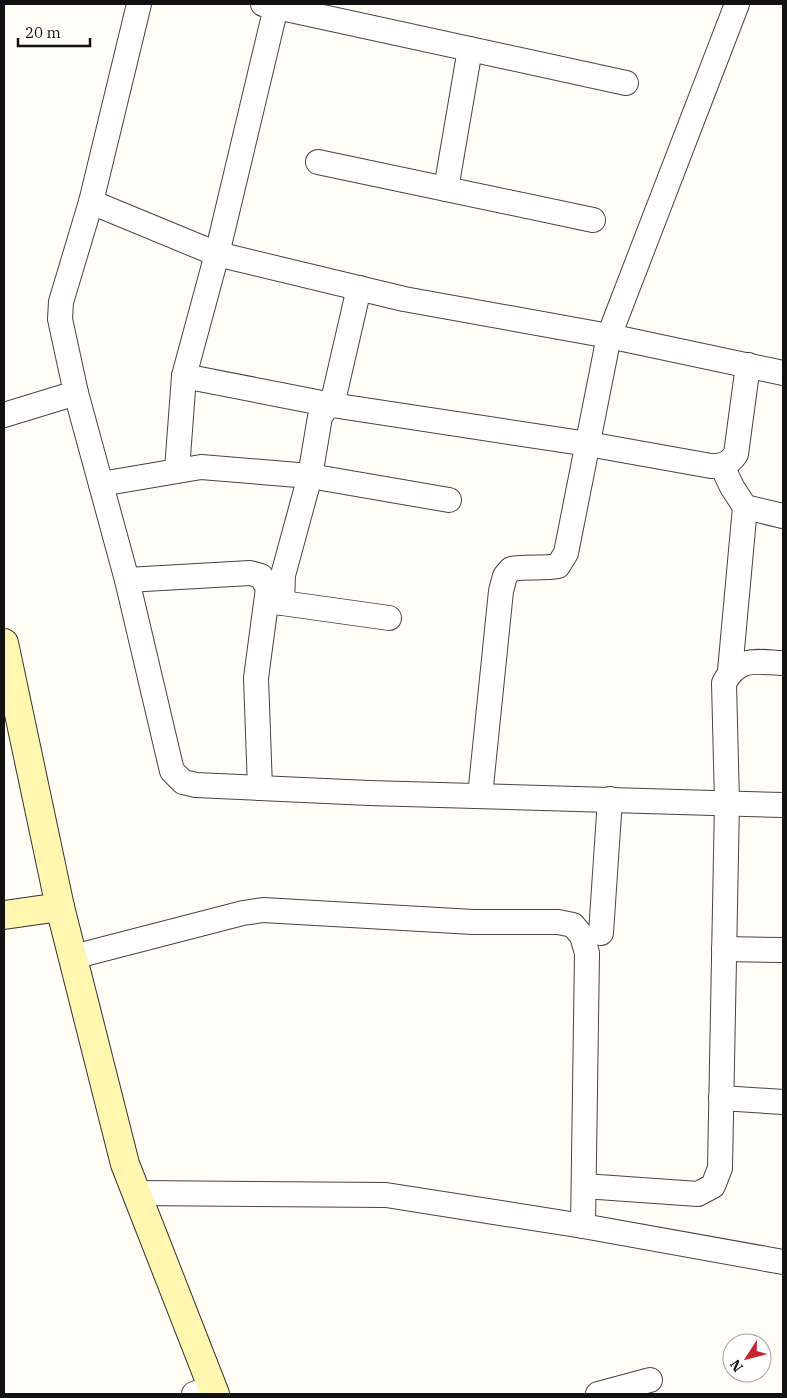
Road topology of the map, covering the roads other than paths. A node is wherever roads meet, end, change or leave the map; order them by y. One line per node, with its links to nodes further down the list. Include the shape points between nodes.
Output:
1 (139, 4): 8 (street)
2 (737, 4): 12 (street)
3 (270, 5): 4 (street); 10 (street)
4 (470, 49): 5 (street); 7 (street)
5 (626, 83)
6 (318, 162): 7 (street)
7 (446, 189): 9 (street)
8 (92, 202): 10 (street); 16 (street, via 61,302 60,319)
9 (593, 220)
10 (217, 254): 11 (street); 15 (street)
11 (359, 288): 12 (street); 17 (street)
12 (609, 336): 13 (street); 19 (street)
13 (748, 365): 14 (street); 20 (street, via 736,454)
14 (783, 373)
15 (184, 376): 17 (street); 21 (street)
16 (76, 393): 18 (street); 23 (street)
17 (332, 405): 19 (street); 22 (street, via 320,417)
18 (4, 415)
19 (588, 444): 20 (street); 34 (street, via 566,553 558,566 523,566 511,569 505,576)
20 (722, 466): 25 (street)
21 (177, 470): 22 (street, via 201,467); 23 (street)
22 (310, 476): 24 (street); 28 (street)
23 (101, 484): 27 (street)
24 (449, 500)
25 (745, 507): 26 (street); 32 (street)
26 (783, 516)
27 (127, 580): 28 (street, via 250,573 261,576); 33 (street, via 172,771 183,782 196,785)
28 (275, 602): 29 (street); 33 (street, via 256,678)
29 (389, 618)
30 (4, 643): 38 (street)
31 (783, 663): 32 (street, via 750,662 738,664)
32 (730, 671): 36 (street, via 724,683)
33 (260, 788): 34 (street)
34 (480, 796): 35 (street)
35 (610, 799): 36 (street); 40 (street)
36 (727, 802): 37 (street); 41 (street)
37 (783, 805)
38 (60, 907): 39 (street); 43 (street)
39 (4, 915)
40 (601, 933)
41 (724, 949): 42 (street); 44 (street)
42 (783, 950)
43 (73, 957): 46 (street, via 263,910 573,925 582,936 587,953); 47 (street, via 125,1164)
44 (721, 1098): 45 (street); 46 (street, via 720,1168 713,1186 698,1194)
45 (783, 1102)
46 (584, 1186): 48 (street)
47 (136, 1193): 48 (street, via 386,1195); 51 (street)
48 (582, 1226): 49 (street)
49 (783, 1262)
50 (650, 1380): 52 (street)
51 (207, 1392)
52 (598, 1394)

